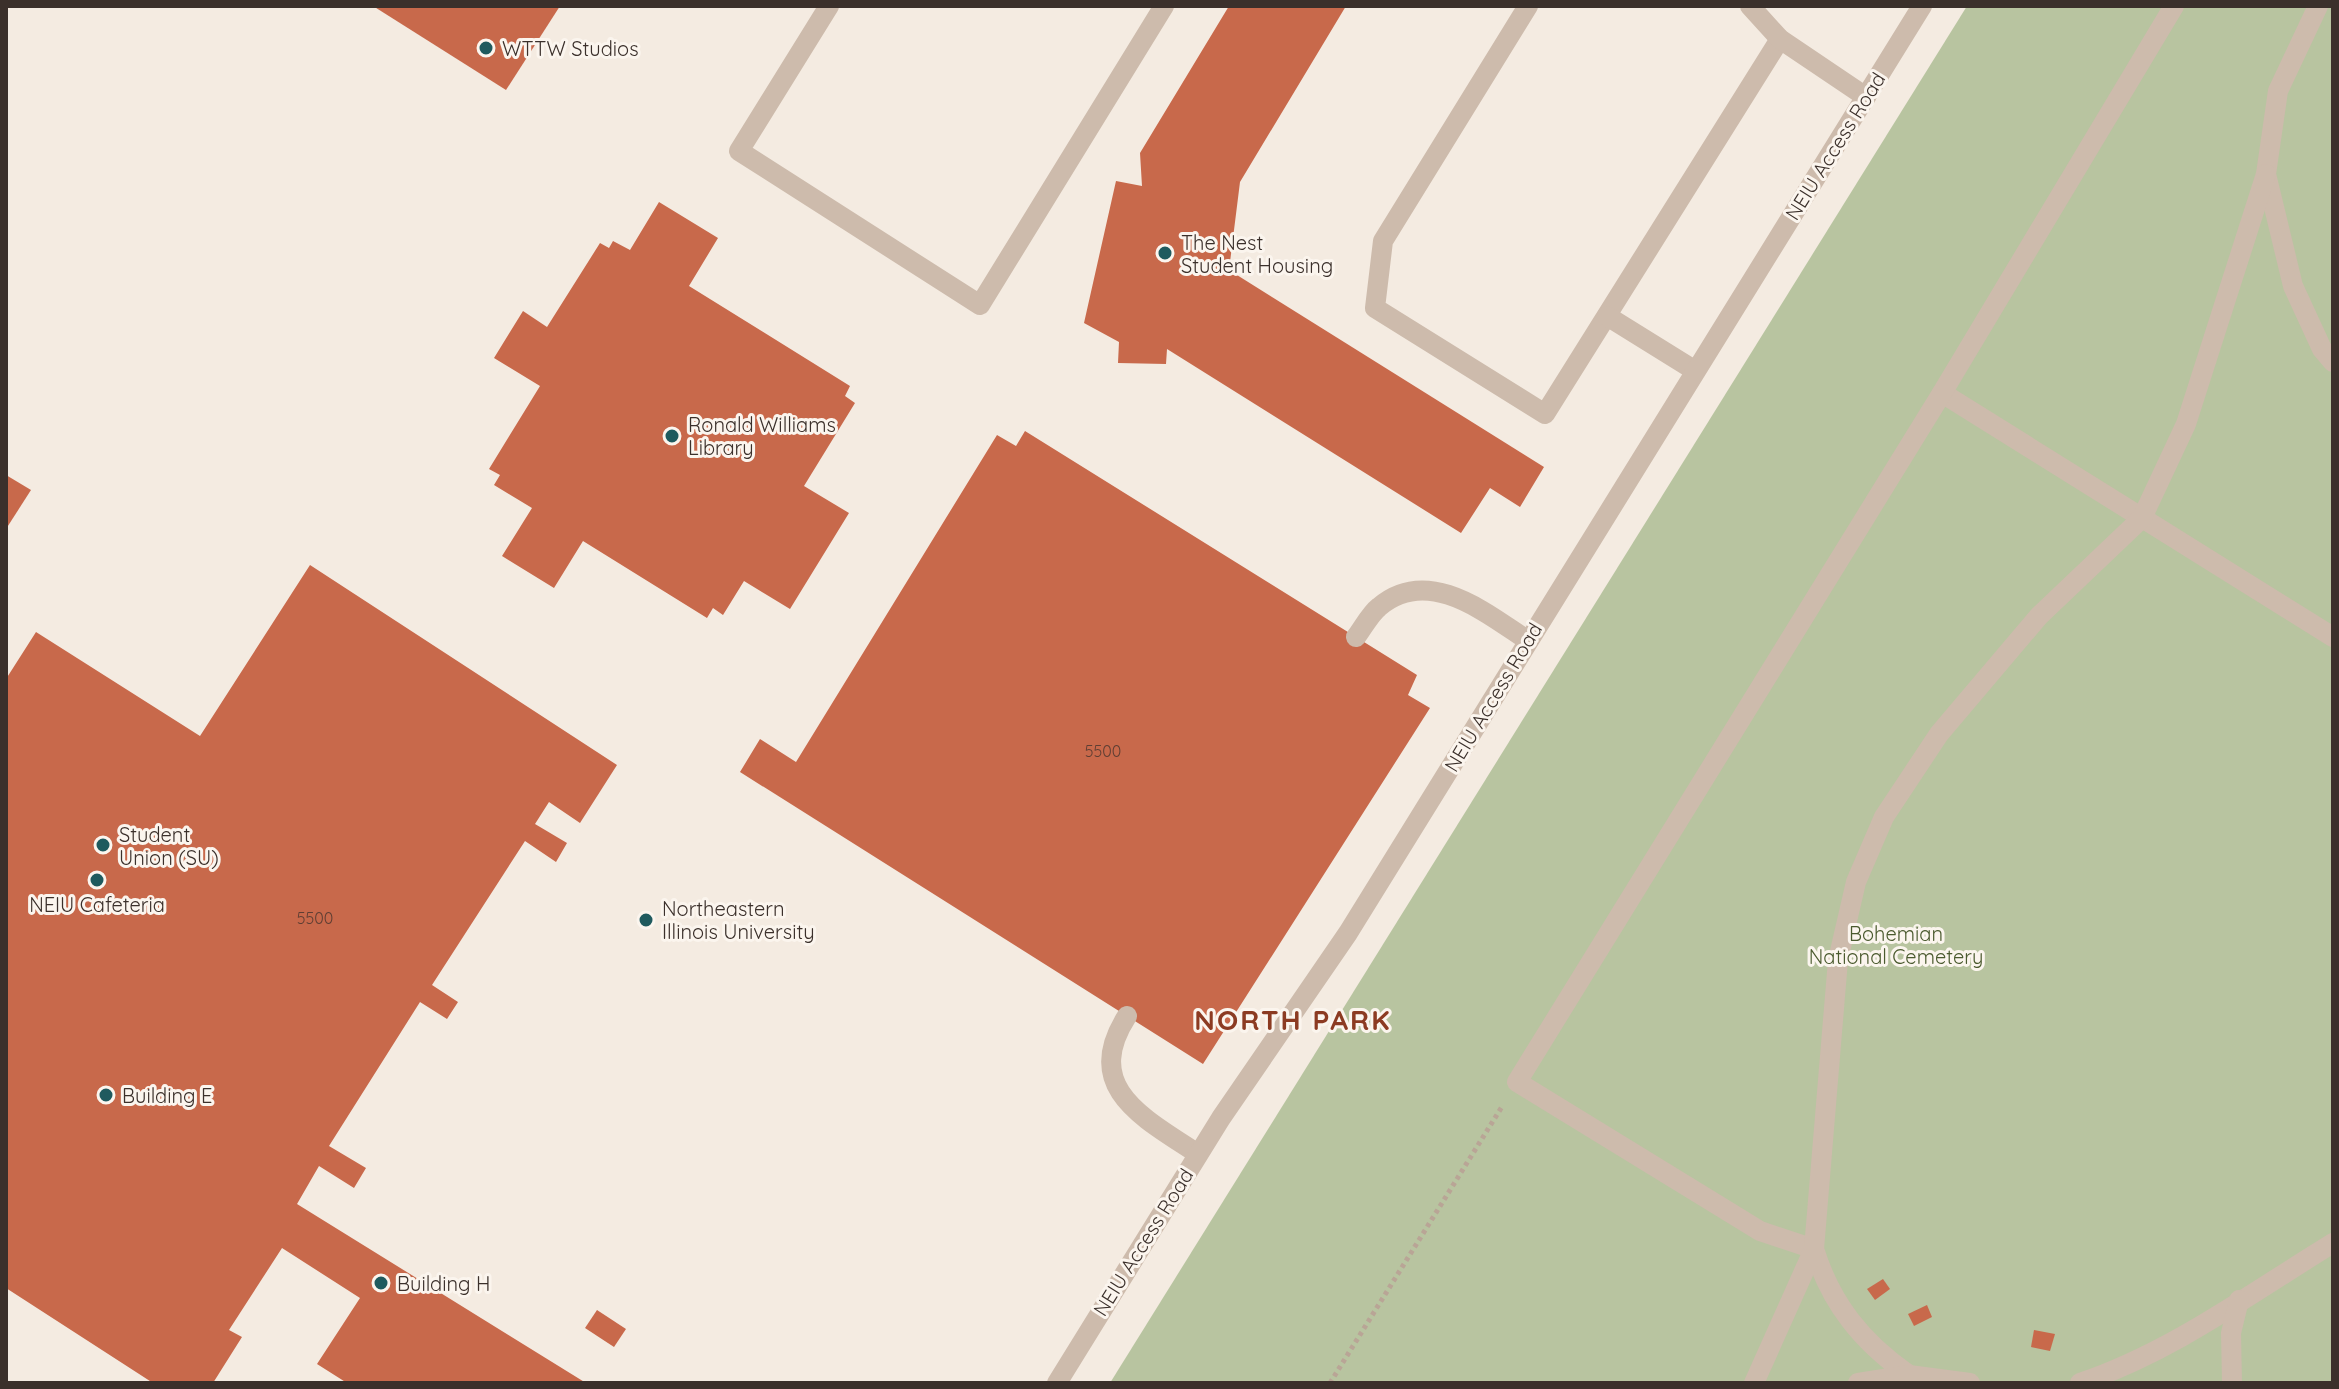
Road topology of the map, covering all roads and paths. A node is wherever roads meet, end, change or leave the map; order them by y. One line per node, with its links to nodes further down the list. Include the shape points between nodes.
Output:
1 (829, 6): 2 (street, via 739,151 980,305)
2 (1164, 6)
3 (1528, 6): 11 (street, via 1383,241 1375,308 1545,414)
4 (1750, 6): 8 (street)
5 (1922, 6): 9 (street, NEIU Access Road)
6 (2174, 6): 14 (street)
7 (2318, 6): 10 (street, via 2278,91)
8 (1780, 39): 9 (street); 11 (street)
9 (1866, 97): 13 (street, NEIU Access Road)
10 (2266, 174): 12 (street, via 2293,286); 15 (street, via 2186,424)
11 (1607, 316): 13 (street)
12 (2333, 362)
13 (1694, 370): 18 (street, NEIU Access Road)
14 (1942, 393): 15 (street); 20 (street)
15 (2142, 518): 17 (street); 23 (street, via 2039,616 1939,734 1884,817 1856,882 1838,960)
16 (1356, 637): 18 (street, via 1379,607 1428,589 1475,606)
17 (2333, 637)
18 (1527, 640): 21 (street, NEIU Access Road, via 1348,933)
19 (1127, 1016): 21 (street, via 1109,1056 1111,1079 1128,1103)
20 (1517, 1082): 23 (street, via 1760,1231); 27 (path)
21 (1198, 1154): 26 (street, NEIU Access Road)
22 (2333, 1243): 24 (street)
23 (1814, 1249): 25 (street, via 1824,1282 1857,1332); 28 (street)
24 (2239, 1300): 31 (street, via 2162,1349); 32 (street, via 2231,1333)
25 (1909, 1375): 29 (street); 30 (street)
26 (1057, 1383)
27 (1330, 1383)
28 (1754, 1383)
29 (1858, 1383)
30 (1970, 1383)
31 (2080, 1383)
32 (2232, 1383)

